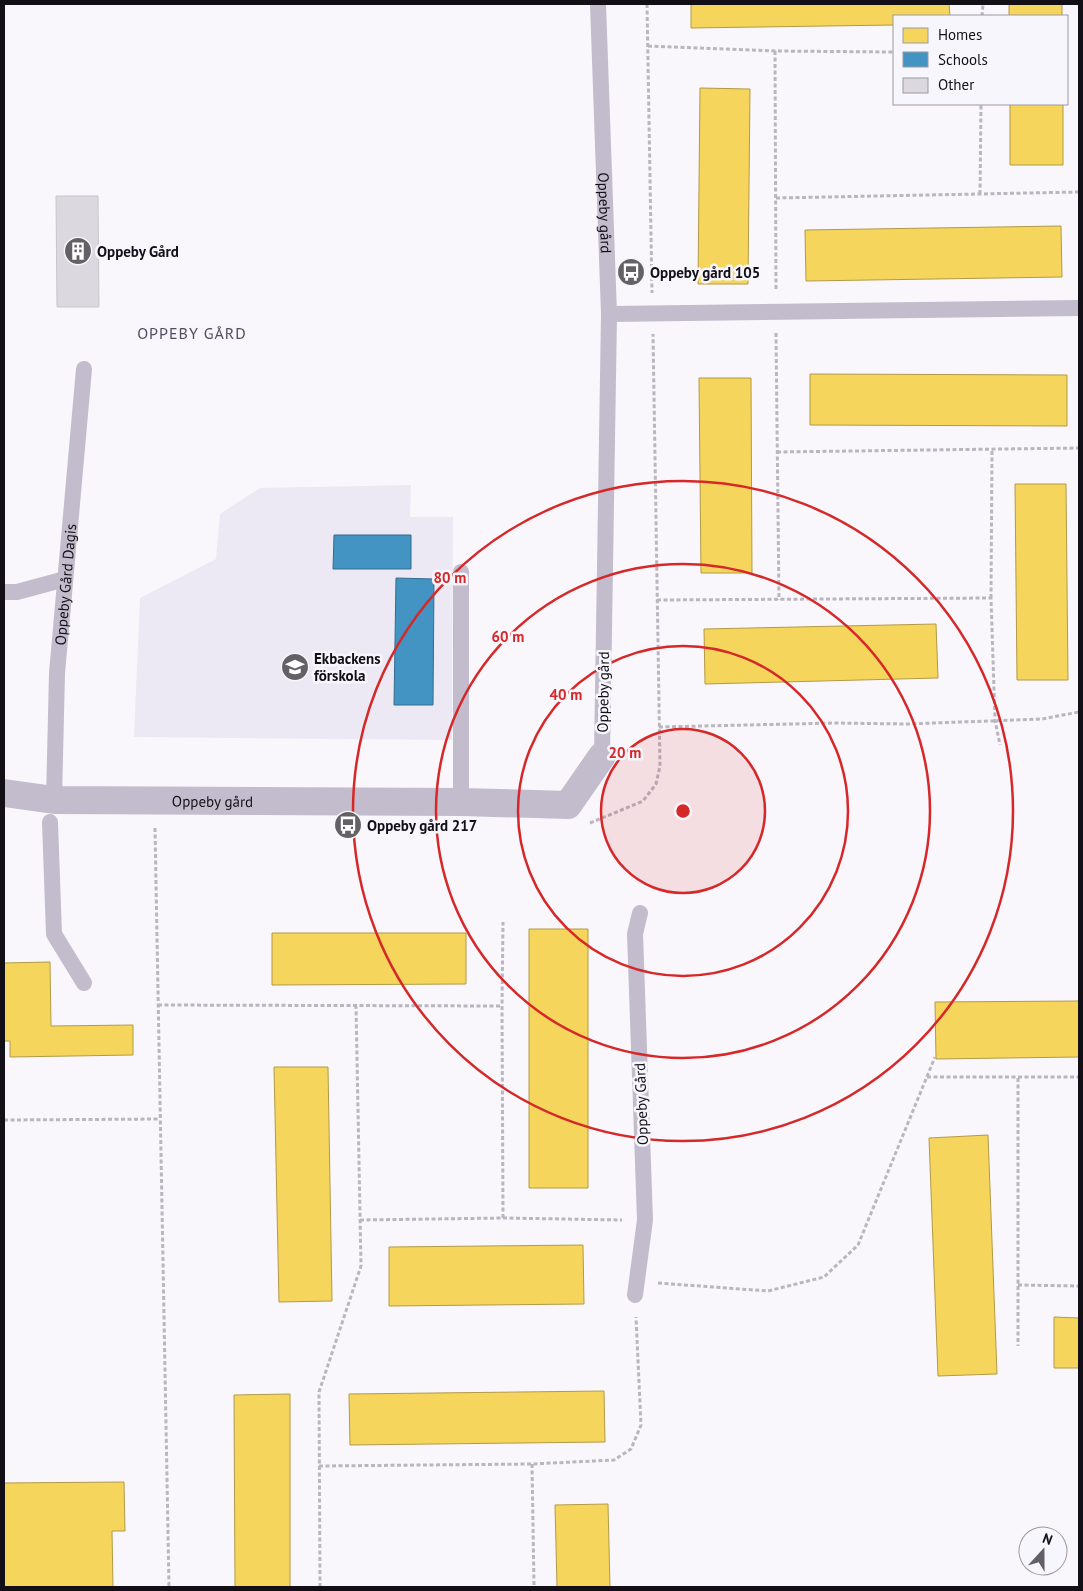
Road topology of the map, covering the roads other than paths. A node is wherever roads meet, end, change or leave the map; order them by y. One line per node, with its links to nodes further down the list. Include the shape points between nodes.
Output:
1 (598, 4): 3 (lane, Oppeby gård)
2 (1079, 308): 3 (lane)
3 (608, 314): 8 (lane, Oppeby gård)
4 (84, 369): 6 (lane, Oppeby Gård Dagis)
5 (461, 572): 10 (lane)
6 (65, 579): 7 (lane, via 17,592); 11 (lane, Oppeby Gård Dagis, via 57,672)
7 (4, 592)
8 (602, 756): 10 (street, Oppeby gård, via 568,805)
9 (4, 793): 11 (street, Oppeby gård)
10 (461, 802): 11 (street, Oppeby gård)
11 (52, 811): 13 (lane, Oppeby Gård Dagis, via 54,934)
12 (640, 913): 14 (lane, Oppeby Gård, via 635,934 645,1220)
13 (84, 983)
14 (636, 1288)

